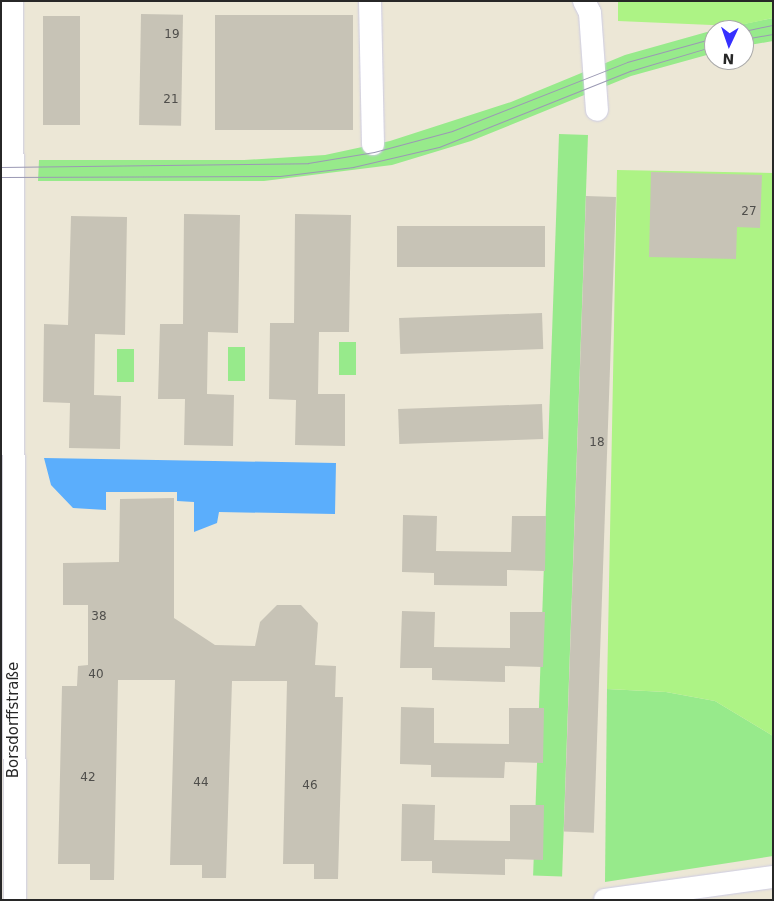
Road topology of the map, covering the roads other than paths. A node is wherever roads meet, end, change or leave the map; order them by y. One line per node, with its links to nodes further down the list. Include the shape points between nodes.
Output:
1 (12, 1): 7 (street, Borsdorffstraße)
2 (370, 1): 5 (street)
3 (584, 1): 4 (street, via 590,13)
4 (597, 110)
5 (373, 144)
6 (773, 877): 8 (street)
7 (15, 900)
8 (605, 900)

